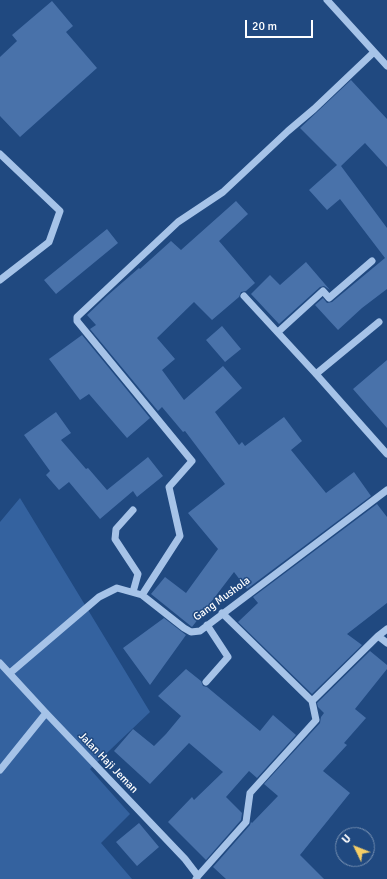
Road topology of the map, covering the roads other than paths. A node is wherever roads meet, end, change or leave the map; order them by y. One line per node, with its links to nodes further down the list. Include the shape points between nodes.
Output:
1 (327, 0): 2 (street)
2 (374, 52): 3 (street); 15 (street, via 223,192 178,222 77,317 77,321 192,461 169,487 180,536)
3 (387, 66)
4 (0, 154): 6 (street, via 60,211 49,242)
5 (372, 261): 9 (street, via 329,298 323,291)
6 (0, 280)
7 (244, 296): 9 (street)
8 (378, 322): 10 (street)
9 (278, 332): 10 (street)
10 (316, 374): 11 (street)
11 (387, 454)
12 (387, 490): 16 (street, Gang Mushola)
13 (133, 510): 14 (street, via 116,529 115,540 138,574)
14 (133, 592): 15 (street, Gang Mushola); 22 (street, Gang Mushola, via 117,588 99,597)
15 (142, 594): 17 (street, Gang Mushola, via 191,632)
16 (222, 613): 17 (street, Gang Mushola); 24 (street)
17 (206, 625): 23 (street, via 228,657)
18 (387, 629): 19 (street)
19 (378, 636): 20 (street); 24 (street)
20 (387, 643)
21 (0, 663): 22 (street, Jalan Haji Jeman)
22 (10, 673): 25 (street, Jalan Haji Jeman)
23 (206, 682)
24 (312, 701): 27 (street, via 316,720 250,793 246,822)
25 (46, 713): 26 (street); 27 (street, Jalan Haji Jeman, via 185,859)
26 (0, 770)
27 (197, 878)

